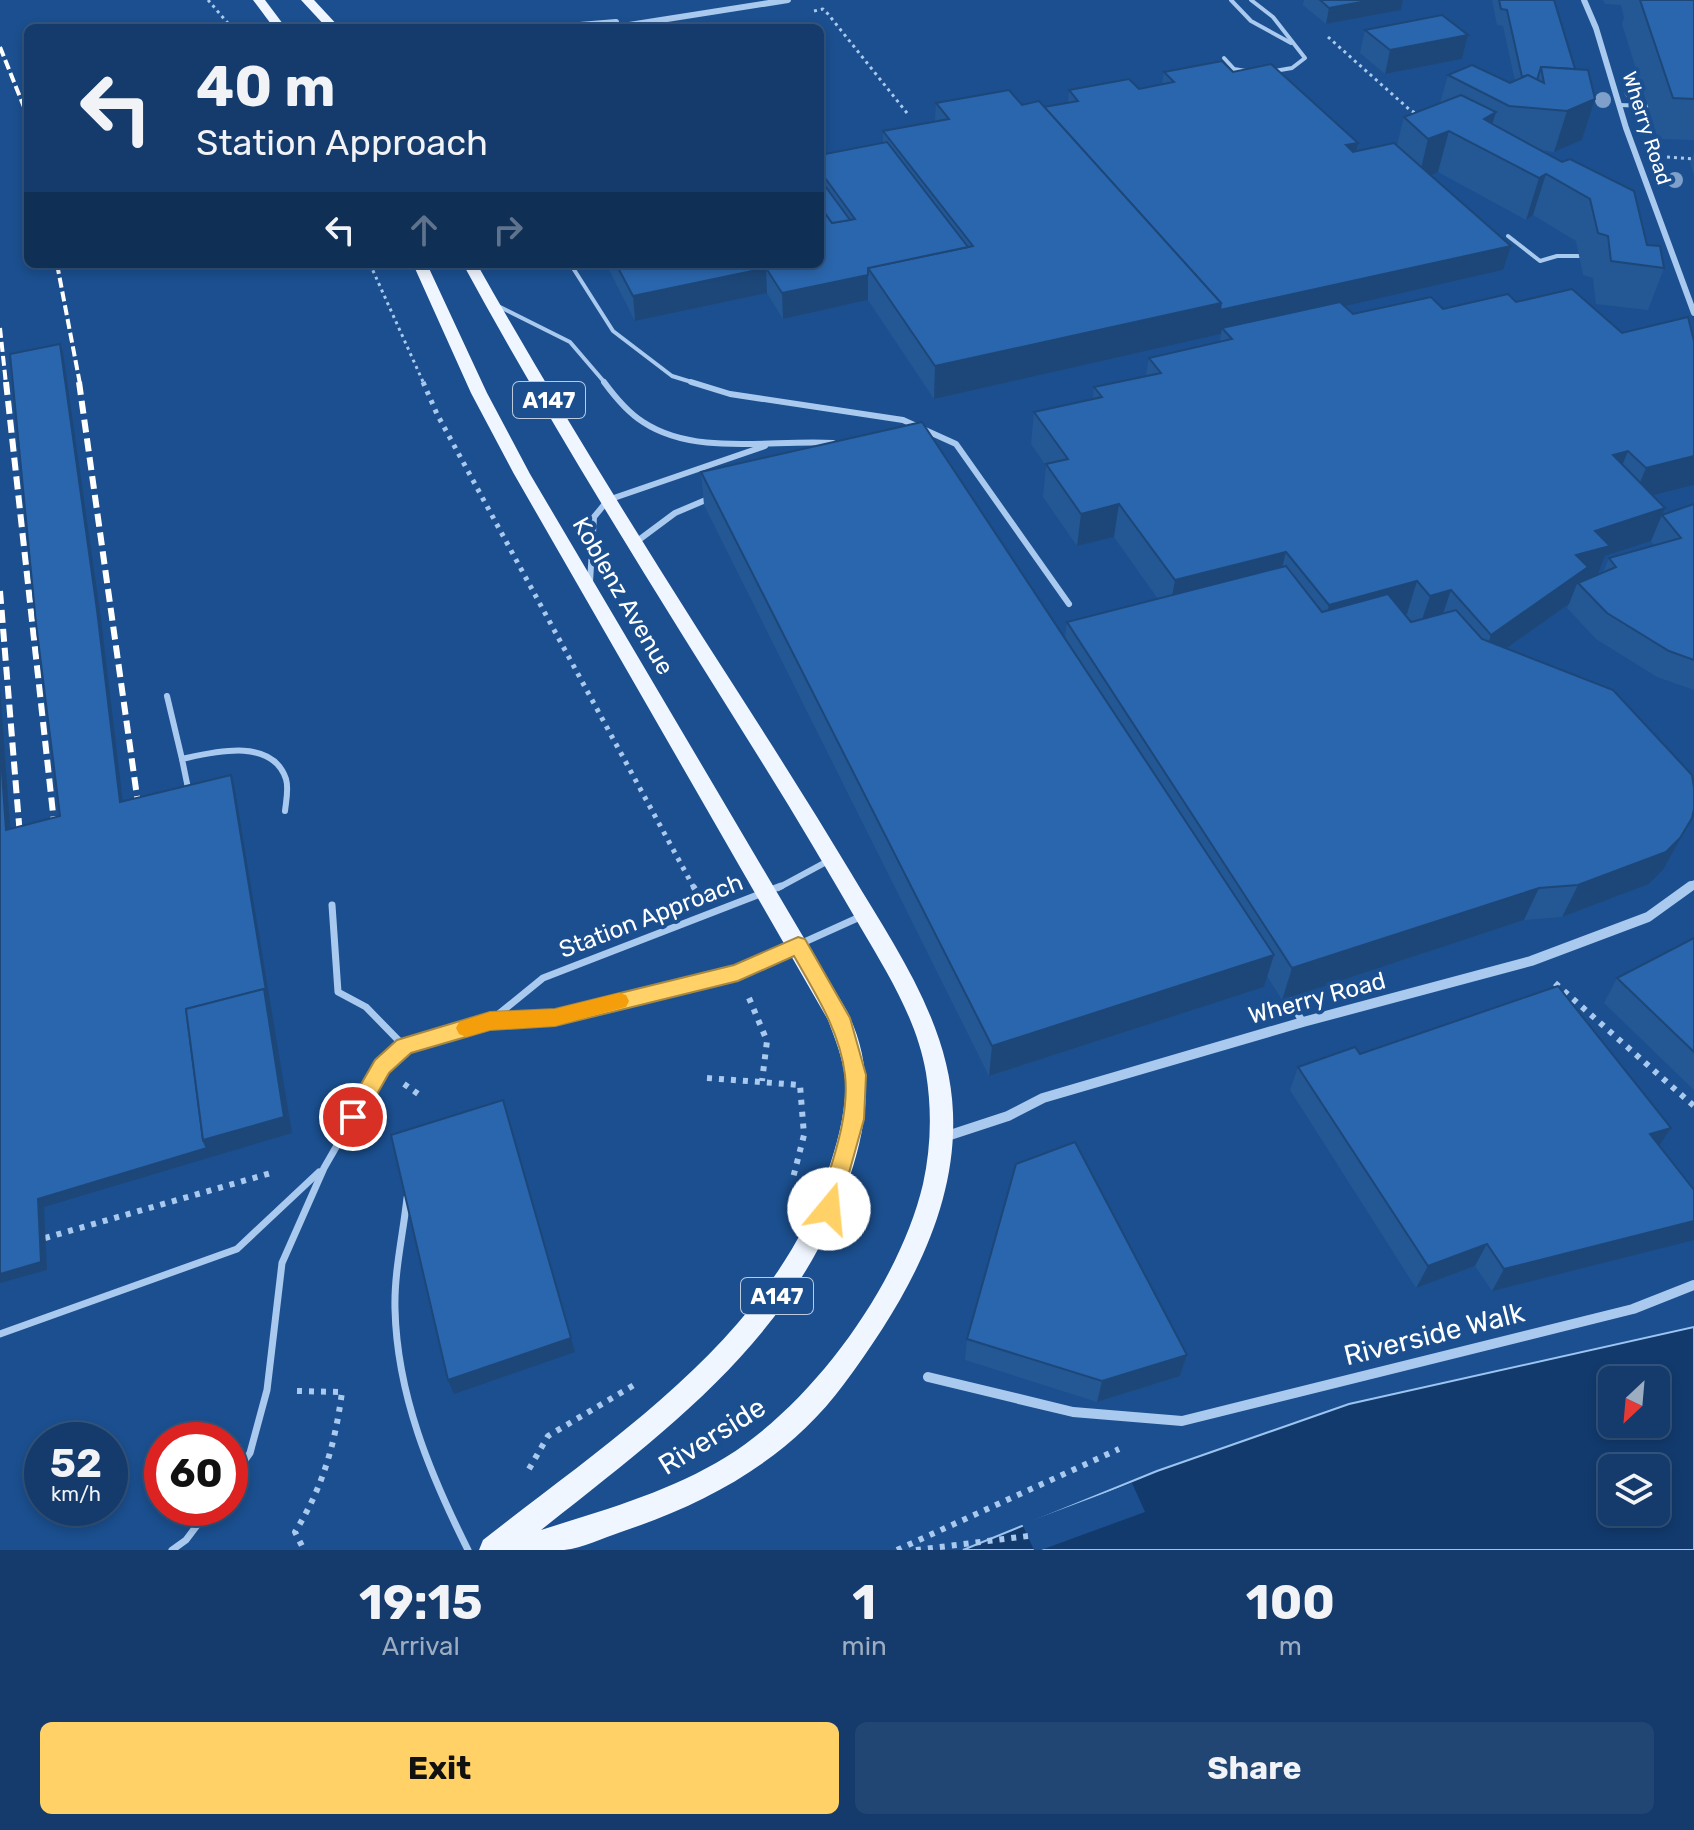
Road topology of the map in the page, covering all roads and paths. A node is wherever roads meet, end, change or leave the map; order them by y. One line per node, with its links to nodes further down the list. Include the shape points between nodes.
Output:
1 (208, 0): 10 (path)
2 (259, 0): 11 (main road)
3 (307, 0): 12 (main road)
4 (788, 0): 9 (street)
5 (1231, 0): 17 (lane, via 1251,21)
6 (1251, 0): 17 (lane, via 1273,17)
7 (1584, 0): 19 (street, Wherry Road)
8 (823, 9): 21 (path)
9 (704, 15): 13 (street); 14 (street); 15 (street)
10 (229, 24)
11 (277, 24)
12 (330, 24)
13 (593, 24)
14 (639, 24)
15 (667, 24)
16 (1319, 30): 22 (path)
17 (1294, 45): 18 (lane, via 1305,58 1292,68 1257,74 1234,69)
18 (1224, 58)
19 (1619, 105): 20 (lane); 26 (street, Wherry Road)
20 (1648, 106)
21 (907, 113)
22 (1422, 116)
23 (1508, 236): 24 (lane, via 1540,261)
24 (1579, 256)
25 (1663, 262): 26 (lane)
26 (1675, 263): 32 (street, Wherry Road)
27 (372, 268): 49 (path, via 437,414)
28 (422, 268): 38 (main road, Koblenz Avenue / A147, via 479,393)
29 (475, 268): 31 (main road, Koblenz Avenue / A147)
30 (573, 268): 39 (lane, via 613,331 672,376 730,394 903,420 956,444)
31 (490, 301): 34 (lane, via 574,346 627,408 651,427 694,439); 36 (main road, Koblenz Avenue / A147)
32 (1694, 313)
33 (836, 444): 34 (lane)
34 (768, 445): 36 (lane)
35 (718, 495): 37 (lane, via 675,513)
36 (608, 500): 37 (main road, Koblenz Avenue / A147); 38 (lane, via 594,517)
37 (635, 543): 44 (main road, Koblenz Avenue / A147)
38 (590, 591): 46 (main road, Koblenz Avenue / A147)
39 (1069, 604)
40 (167, 696): 41 (lane)
41 (182, 759): 42 (lane); 43 (lane, via 250,749 273,761 287,779)
42 (190, 795)
43 (285, 811)
44 (832, 859): 46 (lane, Station Approach); 48 (main road, Riverside / A147)
45 (1694, 884): 51 (street, Wherry Road, via 1648,917)
46 (768, 893): 49 (lane, Station Approach); 50 (main road, Koblenz Avenue / A147)
47 (332, 905): 56 (lane, via 338,992 366,1007)
48 (865, 914): 50 (lane, Station Approach); 60 (main road, Riverside / A147, via 930,1039)
49 (709, 915): 54 (lane, Station Approach, via 543,978)
50 (798, 945): 52 (lane, Station Approach); 80 (main road, Riverside / A147, via 839,1018 856,1075 853,1119 829,1209 793,1273 747,1336 682,1397)
51 (1531, 961): 55 (street, Wherry Road); 59 (path)
52 (738, 972): 54 (lane, Station Approach, via 555,1018); 58 (path, via 767,1041)
53 (1277, 983): 55 (lane)
54 (490, 1021): 56 (lane, Station Approach)
55 (1303, 1022): 60 (street, Wherry Road, via 1043,1098)
56 (404, 1046): 61 (lane, via 382,1067)
57 (707, 1078): 58 (path)
58 (762, 1081): 63 (path, via 800,1085 804,1135)
59 (1694, 1106)
60 (943, 1138): 81 (main road, Riverside / A147, via 937,1181 895,1289 836,1375 783,1433 658,1507)
61 (324, 1168): 67 (lane, via 237,1249); 70 (lane, via 282,1263)
62 (284, 1170): 65 (path)
63 (786, 1196)
64 (407, 1198): 79 (lane, via 395,1309 404,1394 419,1447)
65 (45, 1238)
66 (1694, 1285): 71 (street, Riverside Walk, via 1633,1309)
67 (0, 1334)
68 (928, 1377): 71 (street, Riverside Walk, via 1073,1412)
69 (638, 1382): 73 (path, via 548,1436)
70 (267, 1390): 72 (lane); 78 (path, via 342,1392 334,1455 320,1493 295,1532)
71 (1182, 1421): 76 (path)
72 (248, 1456)
73 (526, 1474)
74 (196, 1526): 77 (lane)
75 (1028, 1536): 82 (path)
76 (901, 1548)
77 (172, 1550)
78 (304, 1550)
79 (468, 1550)
80 (493, 1550)
81 (520, 1550)
82 (916, 1550)

